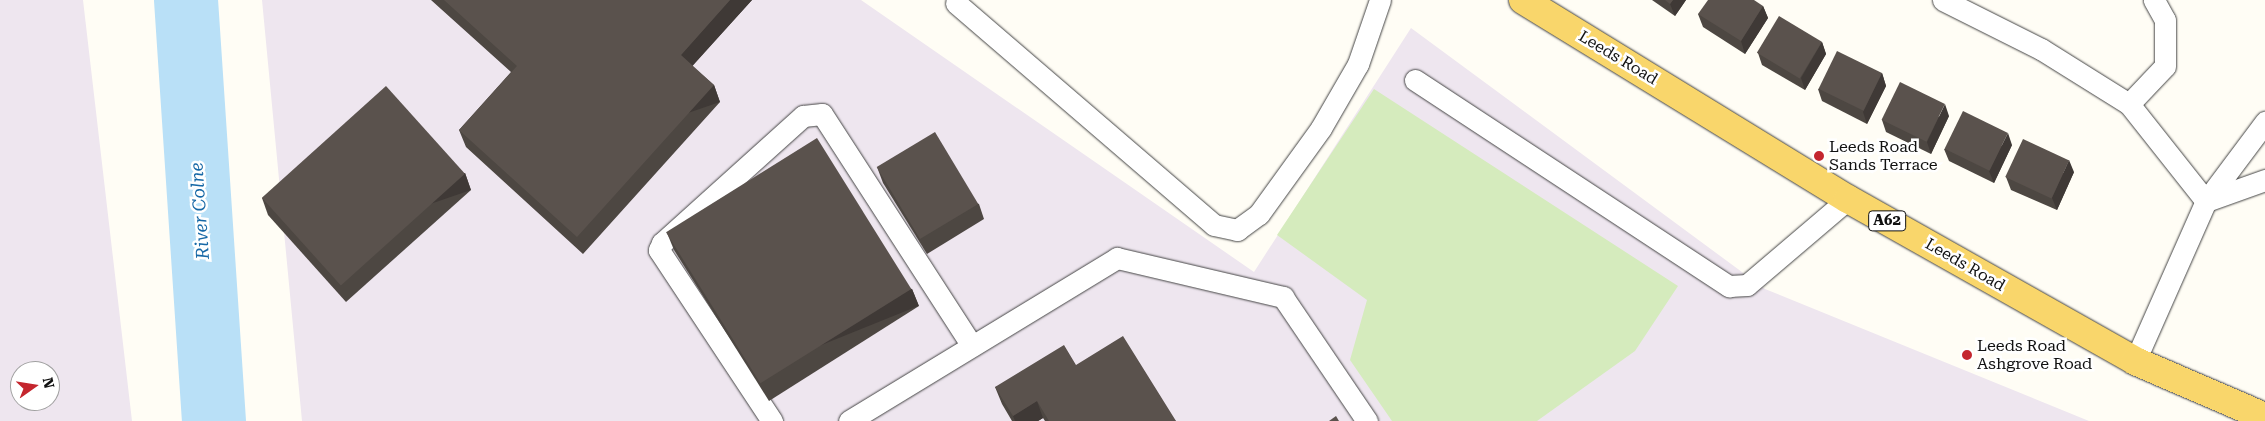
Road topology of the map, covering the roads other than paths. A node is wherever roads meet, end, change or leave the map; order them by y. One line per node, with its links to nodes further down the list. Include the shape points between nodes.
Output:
1 (1380, 0): 5 (lane, via 1358,64 1321,128 1259,214 1237,230 1214,225)
2 (1522, 0): 10 (main road, Leeds Road / A62)
3 (1943, 0): 7 (lane, via 2041,49)
4 (2154, 0): 7 (lane, via 2165,20 2165,66)
5 (956, 3)
6 (1415, 80): 10 (lane, via 1729,286 1747,285)
7 (2129, 104): 11 (lane)
8 (2265, 122): 11 (lane)
9 (2265, 180): 11 (lane)
10 (1848, 199): 13 (main road, Leeds Road / A62)
11 (2206, 201): 13 (lane)
12 (972, 346): 15 (lane, via 822,114 803,116 662,243 659,250); 16 (lane); 17 (lane, via 1116,258 1283,298)
13 (2135, 361): 14 (main road, Leeds Road / A62)
14 (2265, 417)
15 (772, 421)
16 (849, 421)
17 (1366, 421)

